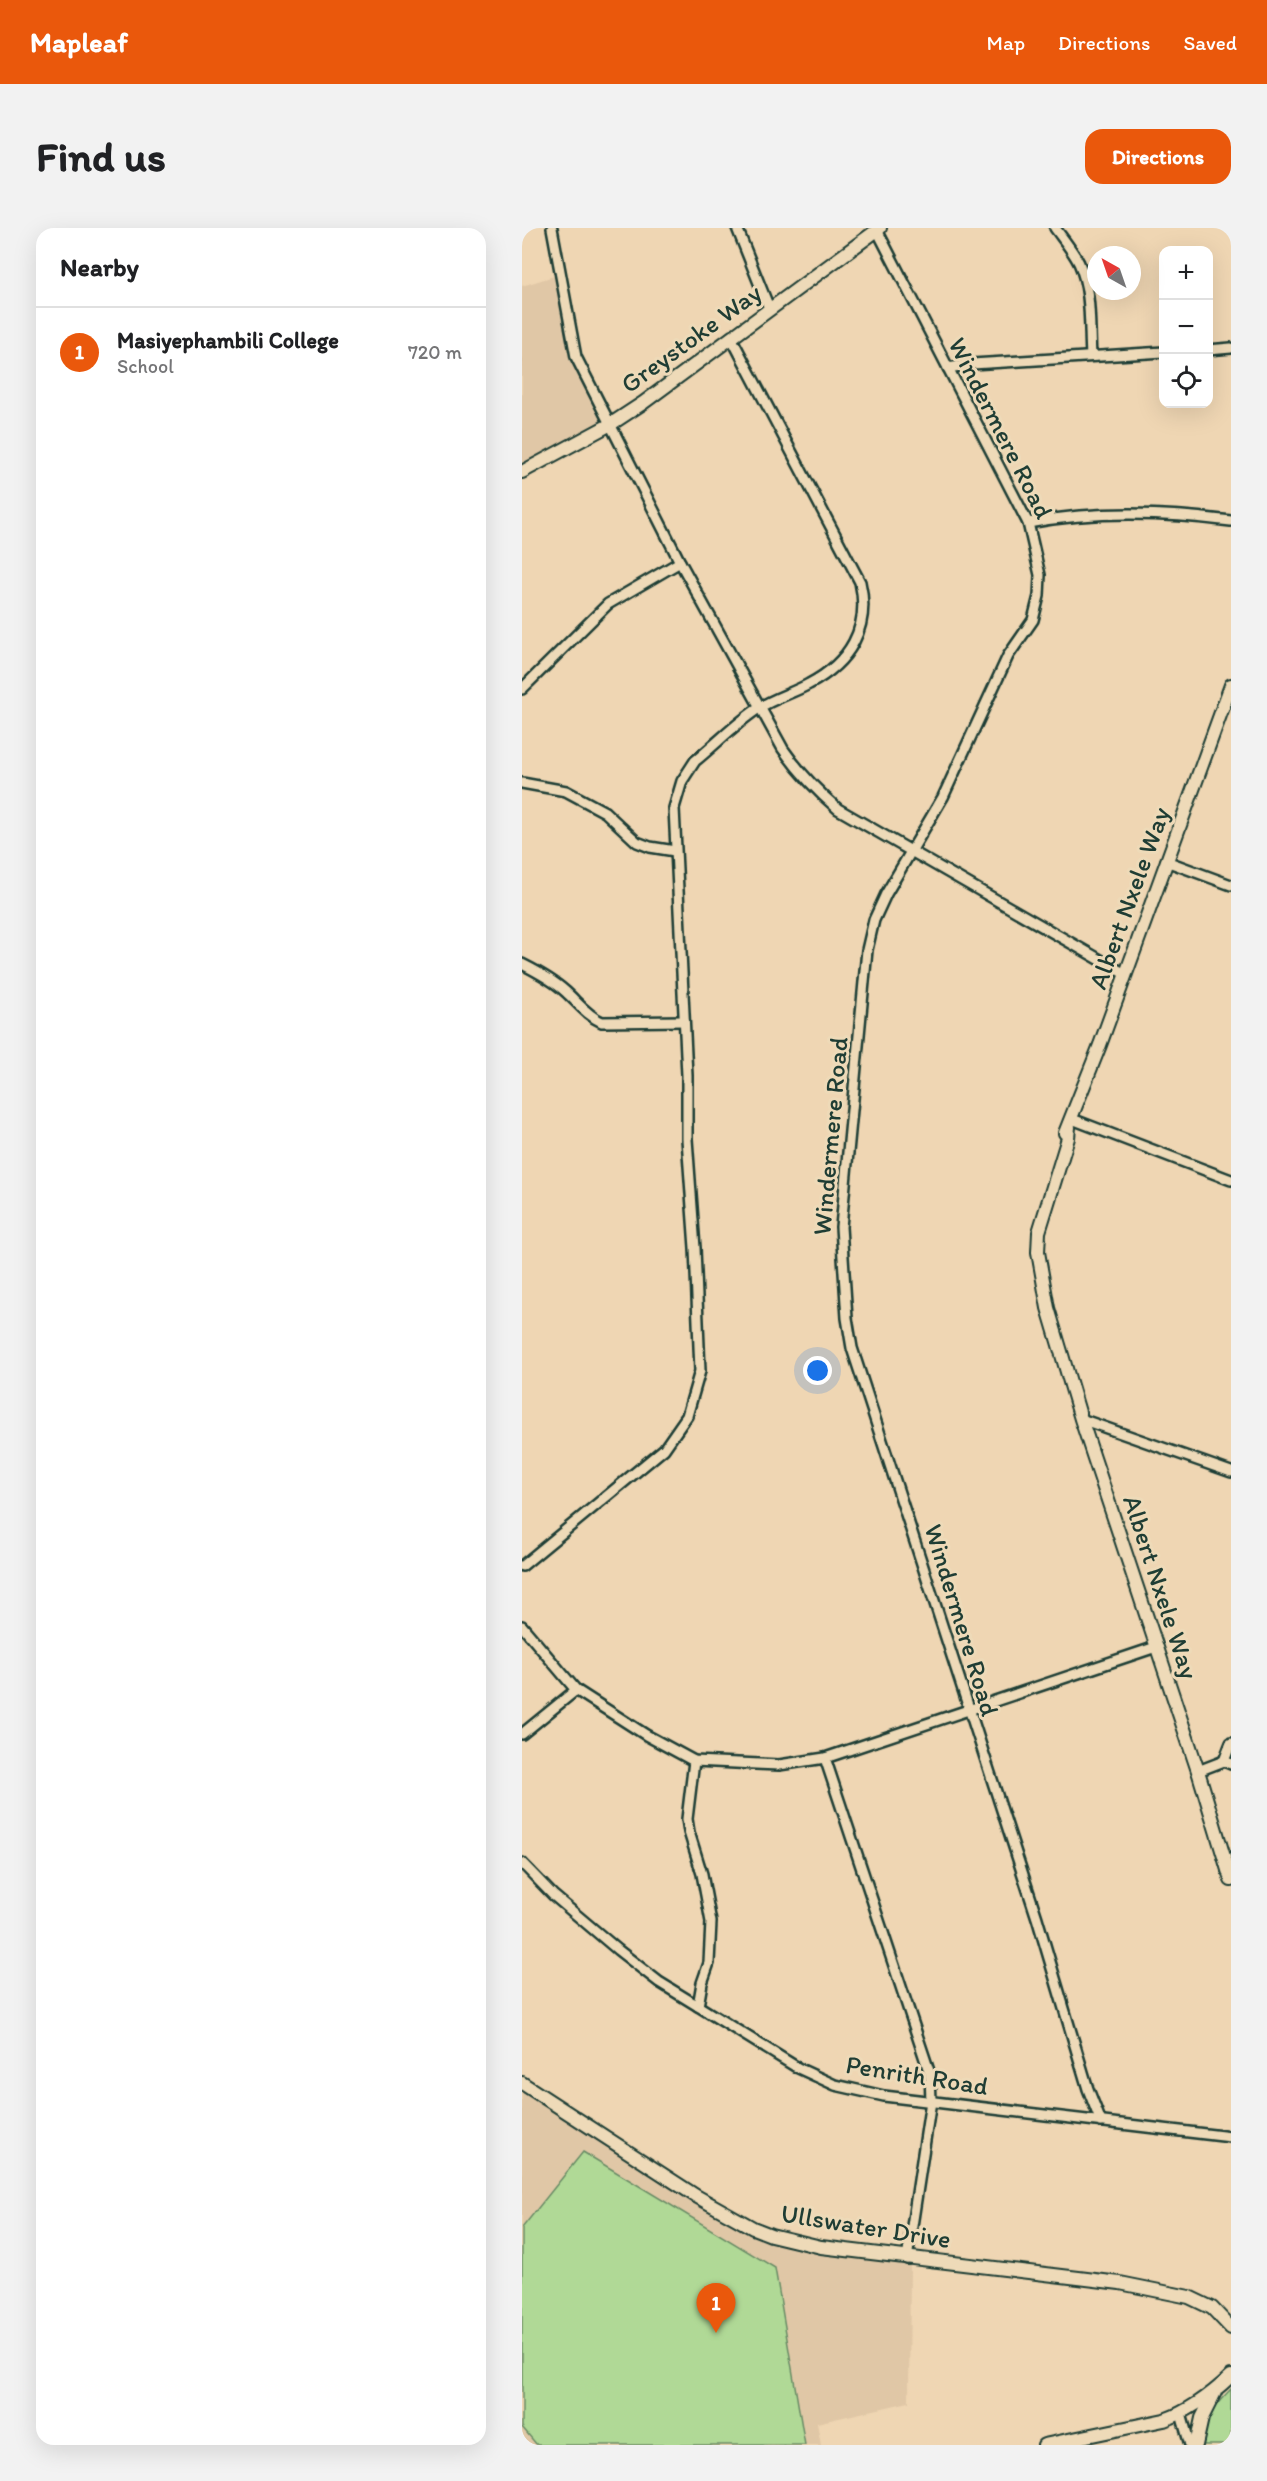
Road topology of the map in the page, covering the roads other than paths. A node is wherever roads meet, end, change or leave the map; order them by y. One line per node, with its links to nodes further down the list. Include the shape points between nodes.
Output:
1 (552, 228): 12 (street, via 576,357)
2 (737, 228): 5 (street)
3 (1055, 228): 10 (street, via 1085,278)
4 (879, 229): 5 (main road, Greystoke Way); 11 (street, Windermere Road)
5 (770, 308): 6 (main road, Greystoke Way)
6 (731, 337): 12 (main road, Greystoke Way); 19 (street, via 854,567 863,595 860,625 849,652 810,684)
7 (1231, 348): 8 (street)
8 (1213, 350)
9 (1159, 352): 10 (street)
10 (1091, 356): 11 (street)
11 (948, 368): 15 (street, Windermere Road)
12 (611, 424): 13 (main road, Greystoke Way); 16 (street)
13 (522, 472)
14 (1231, 521): 15 (street, via 1125,513)
15 (1028, 523): 22 (street, Windermere Road, via 1040,575 1033,620 1008,656 943,797)
16 (680, 562): 18 (street, via 608,604); 19 (street)
17 (1231, 685): 23 (main road, Albert Nxele Way)
18 (522, 689)
19 (760, 708): 21 (street, via 687,771 674,808); 22 (street, via 783,750 813,788 838,809)
20 (522, 783): 21 (street, via 566,791 605,812 637,842)
21 (675, 850): 27 (street)
22 (912, 852): 26 (street); 36 (street, Windermere Road, via 886,894 867,950 841,1209 842,1255 852,1348)
23 (1166, 861): 24 (street); 26 (main road, Albert Nxele Way)
24 (1231, 885)
25 (522, 964): 27 (street, via 541,973 602,1023)
26 (1125, 974): 28 (main road, Albert Nxele Way)
27 (684, 1021): 32 (street, via 700,1348 694,1398 678,1433 664,1449)
28 (1070, 1123): 29 (street); 30 (main road, Albert Nxele Way, via 1031,1252 1040,1296 1048,1308)
29 (1231, 1180)
30 (1081, 1419): 31 (street); 34 (main road, Albert Nxele Way)
31 (1231, 1472)
32 (522, 1566)
33 (522, 1626): 35 (street)
34 (1156, 1647): 36 (street); 42 (main road, Albert Nxele Way)
35 (576, 1690): 37 (street); 40 (street)
36 (968, 1709): 39 (street); 48 (street, Windermere Road)
37 (522, 1734)
38 (1231, 1743): 41 (street)
39 (825, 1758): 40 (street, via 779,1765); 47 (street, via 930,2074)
40 (694, 1761): 45 (street, via 687,1819 711,1922 709,1963)
41 (1228, 1762): 42 (street)
42 (1198, 1771): 44 (main road, Albert Nxele Way)
43 (522, 1863): 45 (street, Penrith Road, via 618,1950)
44 (1231, 1880)
45 (698, 2006): 47 (street, Penrith Road, via 798,2068 836,2085)
46 (522, 2083): 50 (main road, Ullswater Drive, via 696,2196 753,2228 795,2242)
47 (931, 2102): 48 (street, Penrith Road); 50 (street)
48 (1101, 2122): 49 (street, Penrith Road)
49 (1231, 2137)
50 (907, 2259): 51 (main road, Ullswater Drive, via 1120,2283 1189,2297 1212,2308)
51 (1231, 2328)
52 (1231, 2376): 53 (main road)
53 (1215, 2391): 54 (main road); 57 (main road, via 1202,2418)
54 (1181, 2414): 55 (main road); 56 (street)
55 (1044, 2445)
56 (1190, 2445)
57 (1196, 2445)

